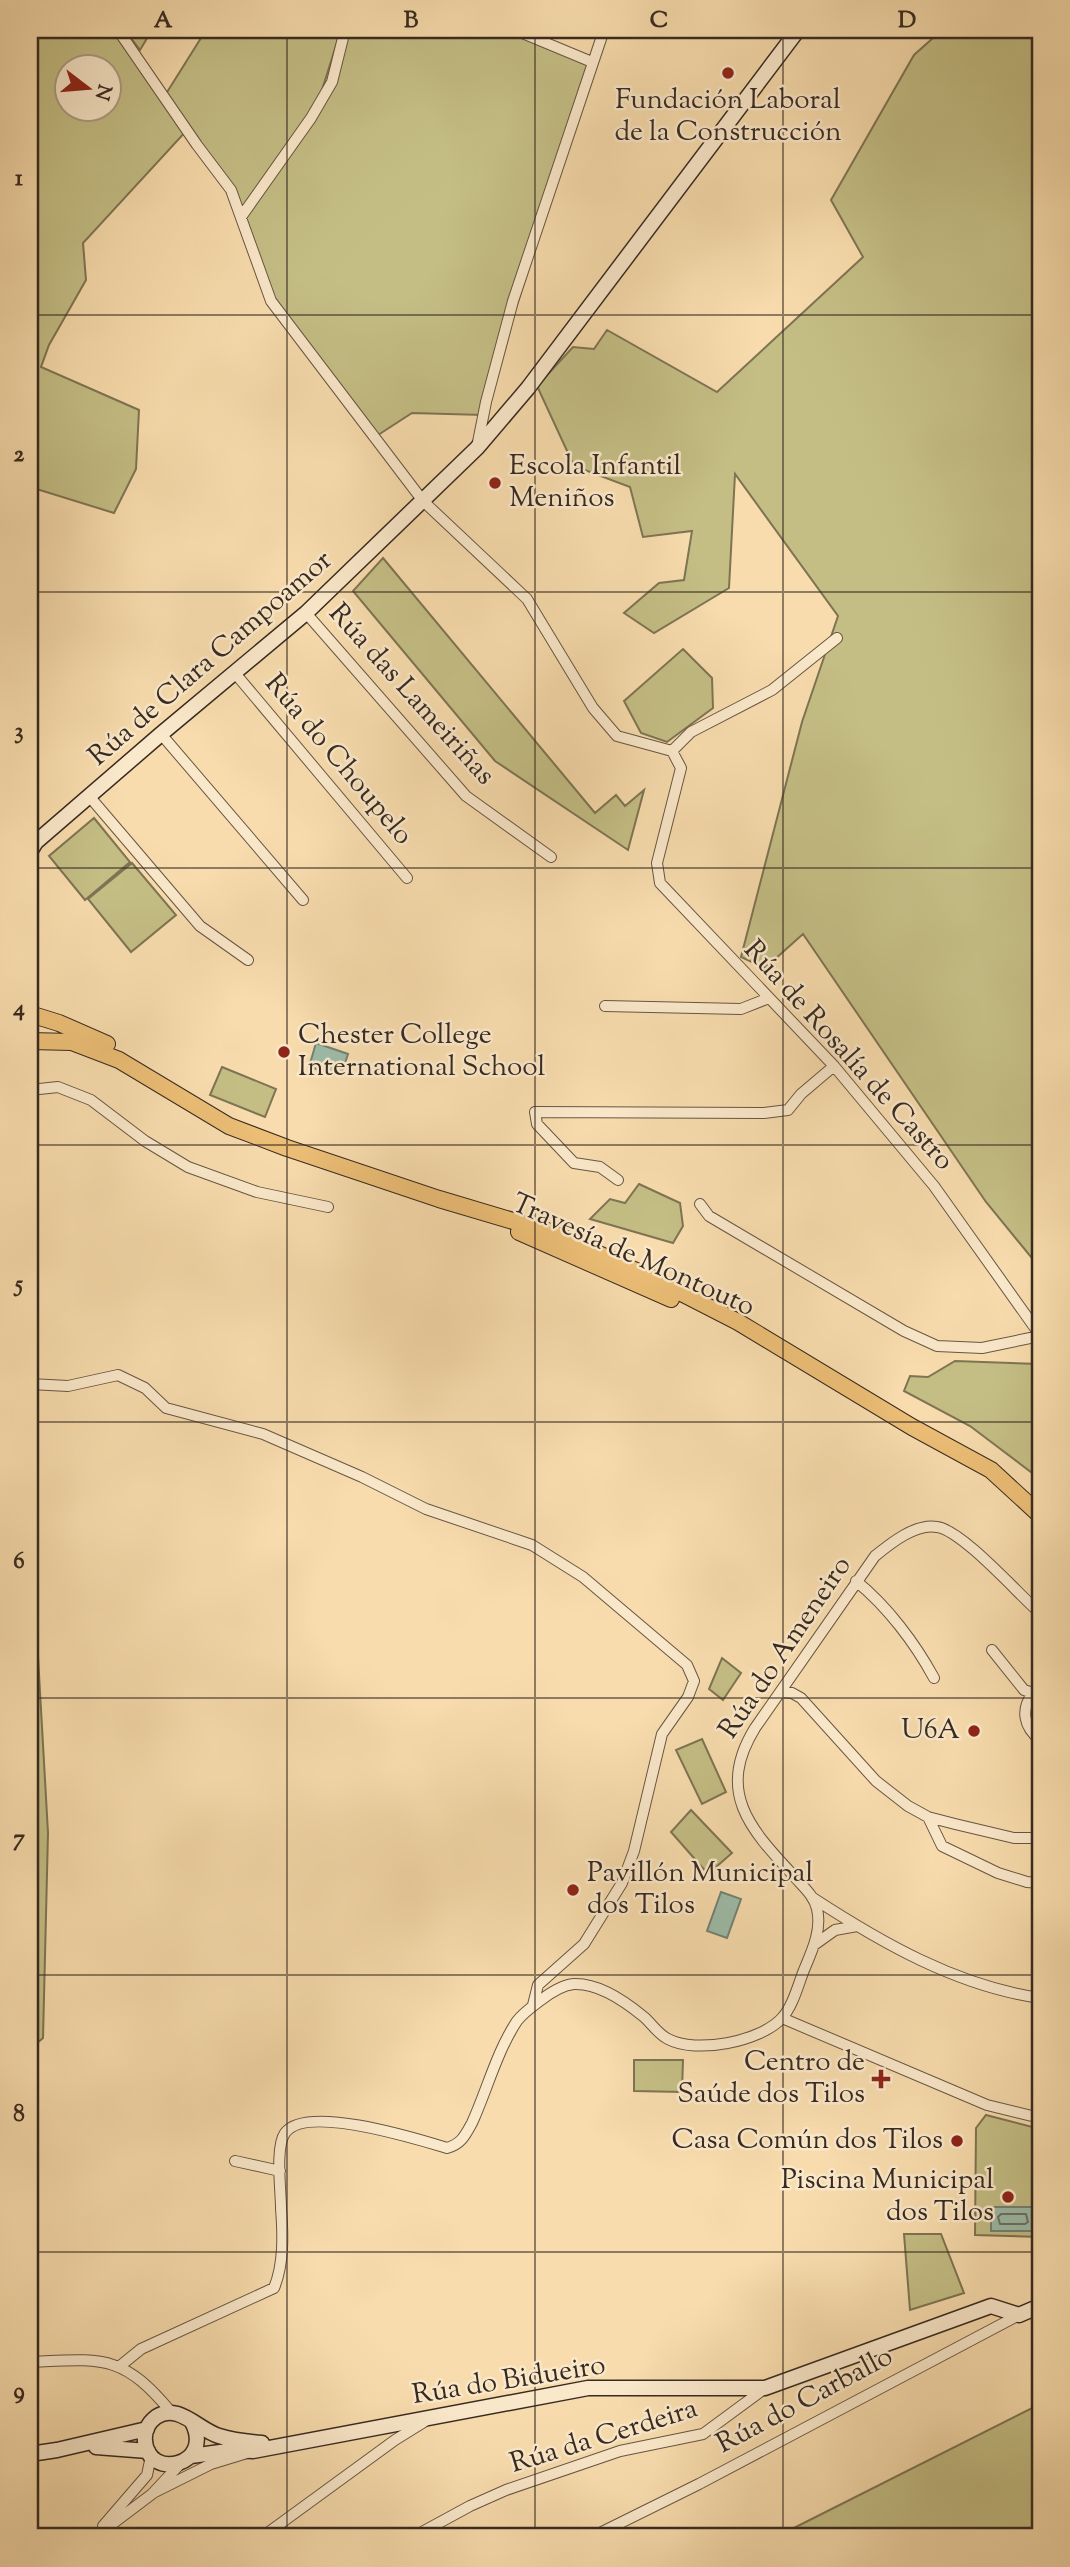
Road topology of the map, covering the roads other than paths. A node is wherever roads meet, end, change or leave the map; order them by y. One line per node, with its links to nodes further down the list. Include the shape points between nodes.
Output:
1 (118, 30): 7 (street, via 231,190)
2 (345, 30): 7 (street, via 332,82)
3 (515, 30): 6 (street)
4 (604, 30): 6 (street)
5 (798, 30): 8 (street, Rúa de Clara Campoamor, via 528,388)
6 (592, 62): 8 (street, via 513,301)
7 (241, 217): 9 (street, via 271,301)
8 (477, 448): 9 (street, Rúa de Clara Campoamor)
9 (423, 501): 10 (street, Rúa de Clara Campoamor); 14 (street, via 527,599 593,708 617,736)
10 (306, 613): 12 (street, Rúa de Clara Campoamor); 17 (street, Rúa das Lameiriñas, via 466,796)
11 (837, 638): 14 (street, via 772,690 691,732)
12 (234, 672): 13 (street, Rúa de Clara Campoamor); 18 (street, Rúa do Choupelo)
13 (161, 734): 15 (street, Rúa de Clara Campoamor); 19 (street)
14 (672, 751): 21 (street, Rúa de Rosalía de Castro, via 681,768 657,863 660,883)
15 (89, 796): 16 (street, Rúa de Clara Campoamor); 20 (street, via 200,926)
16 (30, 852)
17 (551, 857)
18 (407, 878)
19 (303, 900)
20 (248, 960)
21 (769, 998): 22 (street, via 741,1009); 25 (street, Rúa de Rosalía de Castro)
22 (606, 1006)
23 (30, 1014): 27 (main road, Travesía de Montouto, via 127,1053)
24 (30, 1041): 27 (main road, Travesía de Montouto, via 72,1042 119,1060)
25 (834, 1066): 28 (street, via 788,1110 535,1112 537,1124 574,1163 600,1167); 31 (street, Rúa de Rosalía de Castro, via 934,1186)
26 (30, 1090): 30 (street, via 58,1087 91,1100 188,1167 257,1192)
27 (188, 1101): 33 (main road, Travesía de Montouto, via 229,1126 550,1232 656,1280 727,1316 991,1470)
28 (618, 1180)
29 (700, 1204): 31 (street, via 709,1216 937,1346 982,1348)
30 (327, 1207)
31 (1040, 1335)
32 (30, 1384): 48 (street, via 68,1386 118,1375 145,1388 166,1408 263,1434 426,1510 532,1545 583,1577 687,1665 694,1681 662,1734 622,1883 584,1944 538,1985)
33 (1040, 1515)
34 (856, 1581): 35 (street, Rúa do Ameneiro, via 890,1544 924,1528 938,1527 966,1544); 37 (street, via 891,1617); 39 (street, Rúa do Ameneiro)
35 (1040, 1613)
36 (992, 1650): 38 (street, via 1024,1689)
37 (934, 1678)
38 (1036, 1691): 40 (street, via 1025,1704 1026,1722)
39 (779, 1692): 41 (street, via 801,1698 876,1781); 44 (street, Rúa do Ameneiro, via 742,1748 737,1782 751,1826)
40 (1040, 1740)
41 (928, 1817): 42 (street, via 1014,1838); 43 (street, via 942,1846 998,1873)
42 (1040, 1838)
43 (1040, 1883)
44 (813, 1897): 45 (street, Rúa do Ameneiro); 46 (street, via 818,1910)
45 (857, 1926): 46 (street, via 835,1930); 47 (street, Rúa do Ameneiro, via 932,1966)
46 (814, 1945): 49 (street)
47 (1040, 1998)
48 (533, 2006): 49 (street, via 554,1990 573,1984 587,1986 631,2007 664,2037 686,2044 747,2039); 52 (street, via 518,2020 472,2123 456,2145 447,2148 354,2125 301,2125 284,2134)
49 (782, 2018): 50 (street, via 987,2105)
50 (1036, 2117)
51 (235, 2161): 52 (street)
52 (280, 2171): 56 (street, via 282,2232 274,2288 141,2349)
53 (1040, 2306): 54 (street, Rúa do Carballo)
54 (1019, 2315): 58 (street, Rúa do Bidueiro, via 991,2306); 75 (street, Rúa do Carballo)
55 (30, 2362): 56 (street, via 92,2359)
56 (120, 2366): 57 (street)
57 (146, 2385): 59 (street); 62 (street, via 155,2403)
58 (765, 2388): 60 (street, Rúa do Bidueiro, via 588,2388); 74 (street, Rúa da Cerdeira, via 703,2434 620,2451 506,2490)
59 (171, 2412): 61 (street); 62 (street)
60 (430, 2418): 64 (street, Rúa do Bidueiro); 73 (street)
61 (192, 2423): 63 (street, Rúa do Bidueiro); 69 (street, via 197,2439)
62 (150, 2424): 65 (street); 67 (street, via 145,2444)
63 (218, 2436): 64 (street, Rúa do Bidueiro); 68 (street, via 234,2445)
64 (288, 2445): 68 (street, Rúa do Bidueiro)
65 (67, 2448): 66 (street); 67 (street, via 110,2447)
66 (30, 2454)
67 (150, 2454): 69 (street, via 165,2464); 70 (street)
68 (233, 2455): 69 (street, Rúa do Bidueiro); 71 (street, Rúa do Bidueiro)
69 (186, 2459): 71 (street, Rúa do Bidueiro)
70 (148, 2475): 71 (street, via 146,2487); 72 (street, Rúa do Bidueiro)
71 (152, 2494): 72 (street, Rúa do Bidueiro)
72 (97, 2535)
73 (262, 2537)
74 (413, 2537)
75 (592, 2537)

